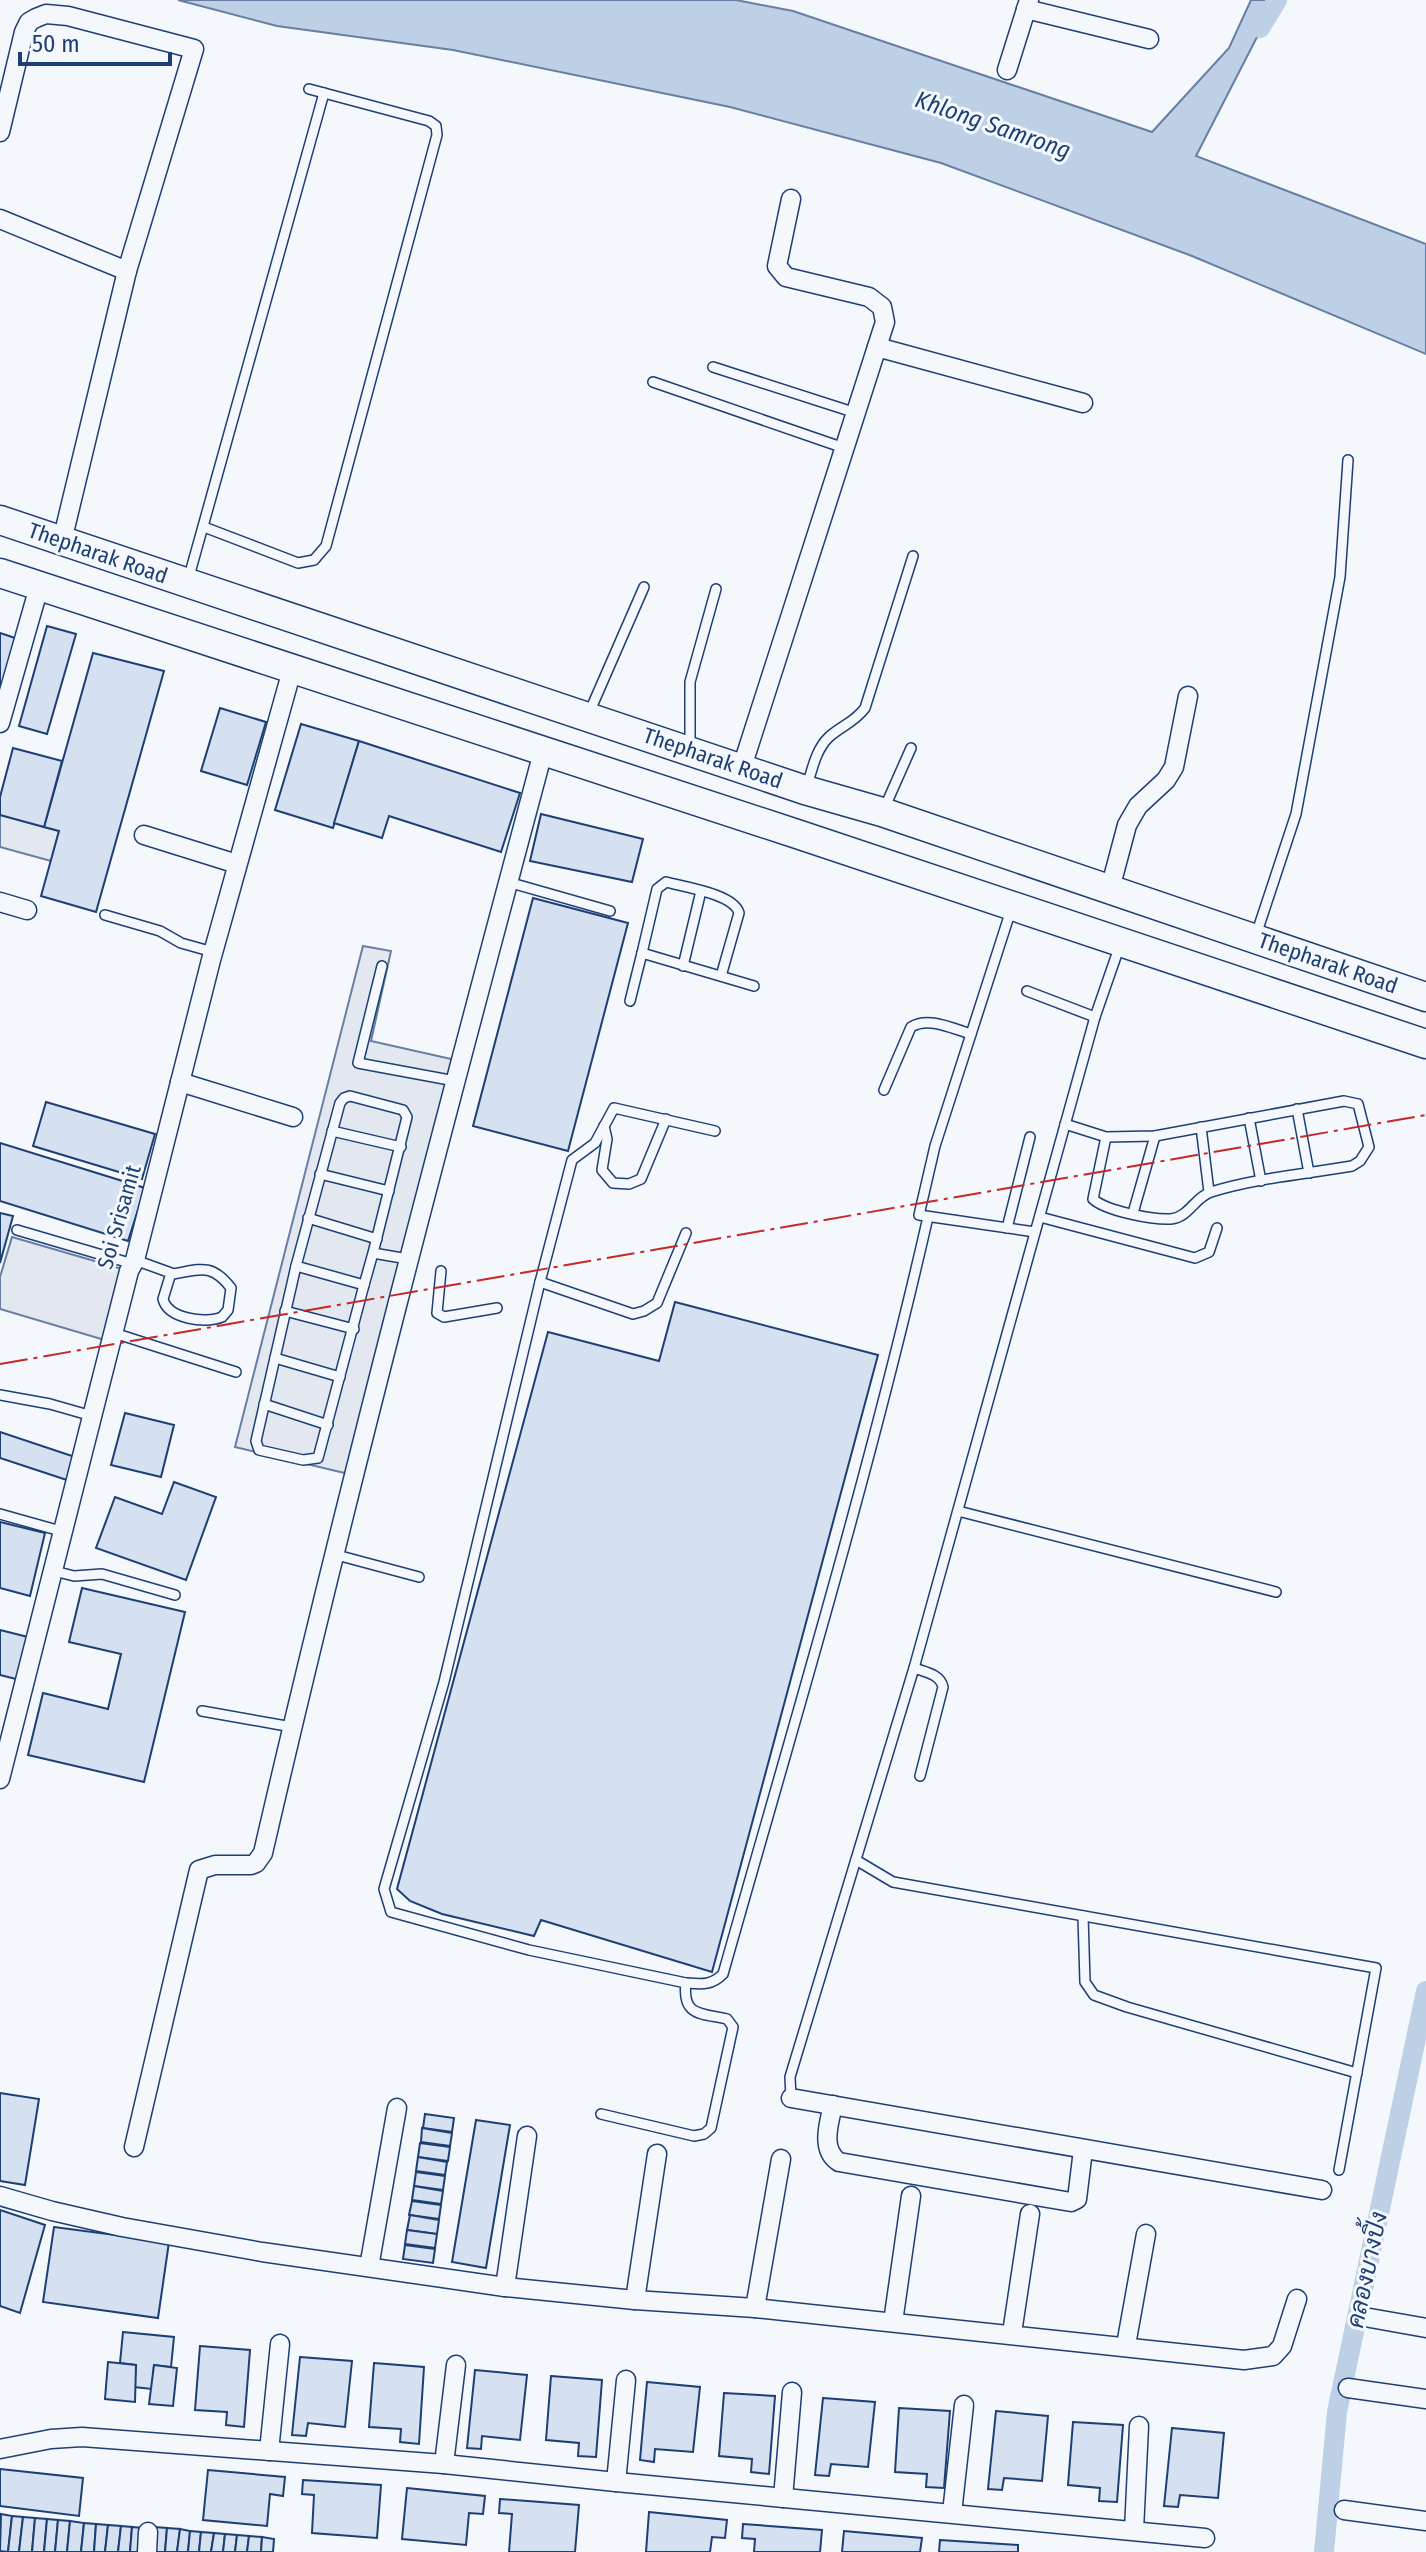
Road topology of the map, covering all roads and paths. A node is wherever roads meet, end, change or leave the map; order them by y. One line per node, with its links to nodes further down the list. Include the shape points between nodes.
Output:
1 (1027, 4): 2 (street); 3 (street)
2 (1149, 39)
3 (1007, 70)
4 (309, 89): 5 (lane)
5 (324, 93): 18 (lane); 18 (lane, via 429,121 438,131 326,546 314,560 298,563)
6 (0, 132): 9 (street, via 24,32 36,18 68,16 194,49)
7 (791, 199): 10 (street, via 777,266 786,277 869,297 882,307 885,322)
8 (0, 219): 9 (street)
9 (127, 271): 19 (street)
10 (877, 347): 13 (street); 14 (street)
11 (713, 367): 14 (lane)
12 (653, 382): 15 (lane)
13 (1083, 403)
14 (856, 413): 15 (street)
15 (844, 448): 33 (street)
16 (1348, 460): 47 (lane, via 1340,577 1296,814)
17 (0, 520): 19 (main road, Thepharak Road)
18 (204, 527): 22 (lane)
19 (62, 541): 22 (main road, Thepharak Road)
20 (913, 556): 34 (lane, via 865,708 827,738)
21 (0, 573): 23 (main road, Thepharak Road)
22 (188, 583): 28 (main road, Thepharak Road)
23 (39, 587): 26 (main road, Thepharak Road); 29 (street)
24 (644, 587): 28 (lane)
25 (716, 589): 31 (lane, via 690,682)
26 (292, 670): 32 (main road, Thepharak Road); 38 (street, Soi Srisamit)
27 (1188, 696): 40 (street, via 1174,767 1127,825)
28 (588, 717): 31 (main road, Thepharak Road)
29 (0, 723)
30 (911, 748): 35 (lane)
31 (690, 750): 33 (main road, Thepharak Road)
32 (543, 752): 36 (main road, Thepharak Road); 39 (street)
33 (742, 767): 34 (main road, Thepharak Road)
34 (805, 790): 35 (main road, Thepharak Road); 36 (main road)
35 (882, 812): 40 (main road, Thepharak Road)
36 (797, 834): 43 (main road, Thepharak Road)
37 (144, 835): 38 (street)
38 (237, 864): 49 (street, Soi Srisamit)
39 (508, 882): 45 (lane); 61 (street)
40 (1110, 889): 47 (main road, Thepharak Road)
41 (701, 891): 50 (lane, via 660,884); 52 (lane); 53 (lane, via 738,907)
42 (0, 902): 44 (street)
43 (1012, 907): 48 (main road, Thepharak Road); 59 (lane)
44 (27, 910)
45 (610, 911)
46 (105, 915): 49 (lane)
47 (1255, 939): 56 (main road, Thepharak Road)
48 (1121, 943): 58 (lane); 60 (main road, Thepharak Road)
49 (213, 952): 62 (street, Soi Srisamit)
50 (642, 953): 52 (lane); 57 (lane)
51 (382, 966): 61 (lane, via 358,1063)
52 (683, 966): 53 (lane)
53 (721, 976): 54 (lane)
54 (754, 986)
55 (1027, 991): 58 (lane)
56 (1417, 994)
57 (630, 1001)
58 (1095, 1017): 68 (lane)
59 (971, 1034): 63 (lane, via 931,1022 911,1027); 83 (lane, via 935,1146 919,1215)
60 (1426, 1044)
61 (455, 1081): 93 (street)
62 (180, 1082): 65 (street); 94 (street, Soi Srisamit)
63 (884, 1090)
64 (1297, 1109): 66 (lane); 77 (lane); 77 (lane, via 1344,1101 1358,1104 1369,1147 1352,1166)
65 (293, 1117)
66 (1249, 1118): 70 (lane); 79 (lane)
67 (666, 1119): 69 (lane, via 614,1108); 69 (lane, via 641,1179 629,1184 613,1183 602,1170); 72 (lane)
68 (1065, 1124): 75 (lane); 84 (lane)
69 (604, 1126): 98 (lane, via 595,1143 572,1160)
70 (1201, 1127): 73 (lane); 81 (lane)
71 (332, 1131): 76 (lane); 76 (lane, via 340,1103 350,1096 403,1110 407,1117); 78 (lane)
72 (715, 1131)
73 (1155, 1136): 75 (lane); 82 (lane)
74 (1030, 1137): 86 (lane)
75 (1106, 1137): 82 (lane, via 1093,1199)
76 (401, 1147): 80 (lane)
77 (1309, 1173): 79 (lane)
78 (320, 1174): 80 (lane); 85 (lane)
79 (1261, 1181): 81 (lane)
80 (389, 1191): 91 (lane)
81 (1209, 1192): 82 (lane, via 1175,1219)
82 (1133, 1213)
83 (928, 1217): 86 (lane); 126 (lane, via 835,1581 723,1974 715,1982)
84 (1040, 1217): 87 (lane, via 1195,1258 1209,1252); 89 (lane)
85 (308, 1218): 91 (lane); 95 (lane)
86 (1007, 1228): 89 (lane)
87 (1217, 1228)
88 (17, 1230): 94 (lane)
89 (1035, 1232): 111 (lane)
90 (686, 1233): 98 (lane, via 657,1303 644,1311 633,1314)
91 (377, 1239): 92 (lane)
92 (373, 1253): 93 (lane); 99 (lane)
93 (408, 1259): 114 (street)
94 (134, 1262): 97 (lane); 103 (street, Soi Srisamit)
95 (296, 1266): 99 (lane); 101 (lane)
96 (441, 1271): 100 (lane, via 439,1316)
97 (171, 1273): 97 (lane, via 195,1268 217,1273 232,1294 228,1310 222,1317 199,1321 170,1310 163,1299)
98 (540, 1282): 126 (lane, via 444,1682 384,1889 386,1903 391,1912 529,1950)
99 (364, 1285): 102 (lane)
100 (497, 1308)
101 (285, 1311): 102 (lane); 104 (lane)
102 (354, 1329): 106 (lane)
103 (114, 1333): 105 (lane); 109 (street, Soi Srisamit)
104 (275, 1358): 106 (lane); 108 (lane)
105 (236, 1372)
106 (340, 1377): 110 (lane)
107 (0, 1395): 109 (lane)
108 (264, 1404): 110 (lane); 110 (lane, via 259,1450 314,1460)
109 (92, 1416): 113 (street, Soi Srisamit)
110 (328, 1425)
111 (958, 1511): 117 (lane); 119 (lane)
112 (0, 1514): 113 (lane)
113 (64, 1532): 115 (street, Soi Srisamit)
114 (333, 1554): 116 (lane); 121 (street)
115 (54, 1571): 118 (lane, via 102,1574); 123 (street, Soi Srisamit)
116 (419, 1577)
117 (1276, 1592)
118 (175, 1595)
119 (914, 1668): 122 (lane, via 936,1676 943,1687); 124 (lane)
120 (202, 1711): 121 (lane)
121 (292, 1727): 133 (street, via 263,1853 251,1865 199,1870)
122 (920, 1776)
123 (0, 1779)
124 (856, 1860): 125 (lane, via 893,1882); 128 (lane, via 790,2077)
125 (1083, 1916): 127 (lane, via 1085,1982 1094,1995); 127 (lane, via 1376,1968)
126 (686, 1983): 131 (lane, via 687,2006 727,2019 733,2027 711,2128 694,2136)
127 (1357, 2073): 137 (lane)
128 (791, 2098): 129 (street)
129 (833, 2105): 134 (street); 134 (street, via 827,2145 839,2162 1071,2202 1077,2199)
130 (397, 2108): 143 (street)
131 (601, 2114)
132 (527, 2136): 144 (street)
133 (134, 2147)
134 (1083, 2150): 138 (street)
135 (657, 2154): 146 (street)
136 (781, 2159): 147 (street)
137 (1339, 2170)
138 (1322, 2190)
139 (0, 2196): 143 (street, via 122,2227)
140 (911, 2196): 149 (street)
141 (1030, 2214): 151 (street)
142 (1146, 2234): 153 (street)
143 (369, 2267): 144 (street)
144 (505, 2287): 146 (street)
145 (1297, 2299): 153 (street, via 1282,2346 1273,2356 1244,2360)
146 (635, 2300): 147 (street)
147 (755, 2308): 149 (street)
148 (1370, 2318): 150 (street)
149 (893, 2322): 151 (street)
150 (1426, 2328)
151 (1012, 2333): 153 (street)
152 (280, 2344): 162 (street)
153 (1126, 2345)
154 (456, 2365): 163 (street)
155 (626, 2380): 164 (street)
156 (1348, 2388): 158 (street)
157 (792, 2392): 165 (street)
158 (1426, 2399)
159 (964, 2405): 167 (street)
160 (1139, 2426): 169 (street)
161 (0, 2449): 162 (street, via 82,2437)
162 (269, 2451): 163 (street)
163 (444, 2464): 164 (street)
164 (616, 2482): 165 (street)
165 (783, 2498): 167 (street)
166 (1344, 2510): 168 (street)
167 (952, 2513): 169 (street)
168 (1426, 2521)
169 (1134, 2530): 171 (street)
170 (148, 2532): 172 (street)
171 (1205, 2538)
172 (147, 2552)

